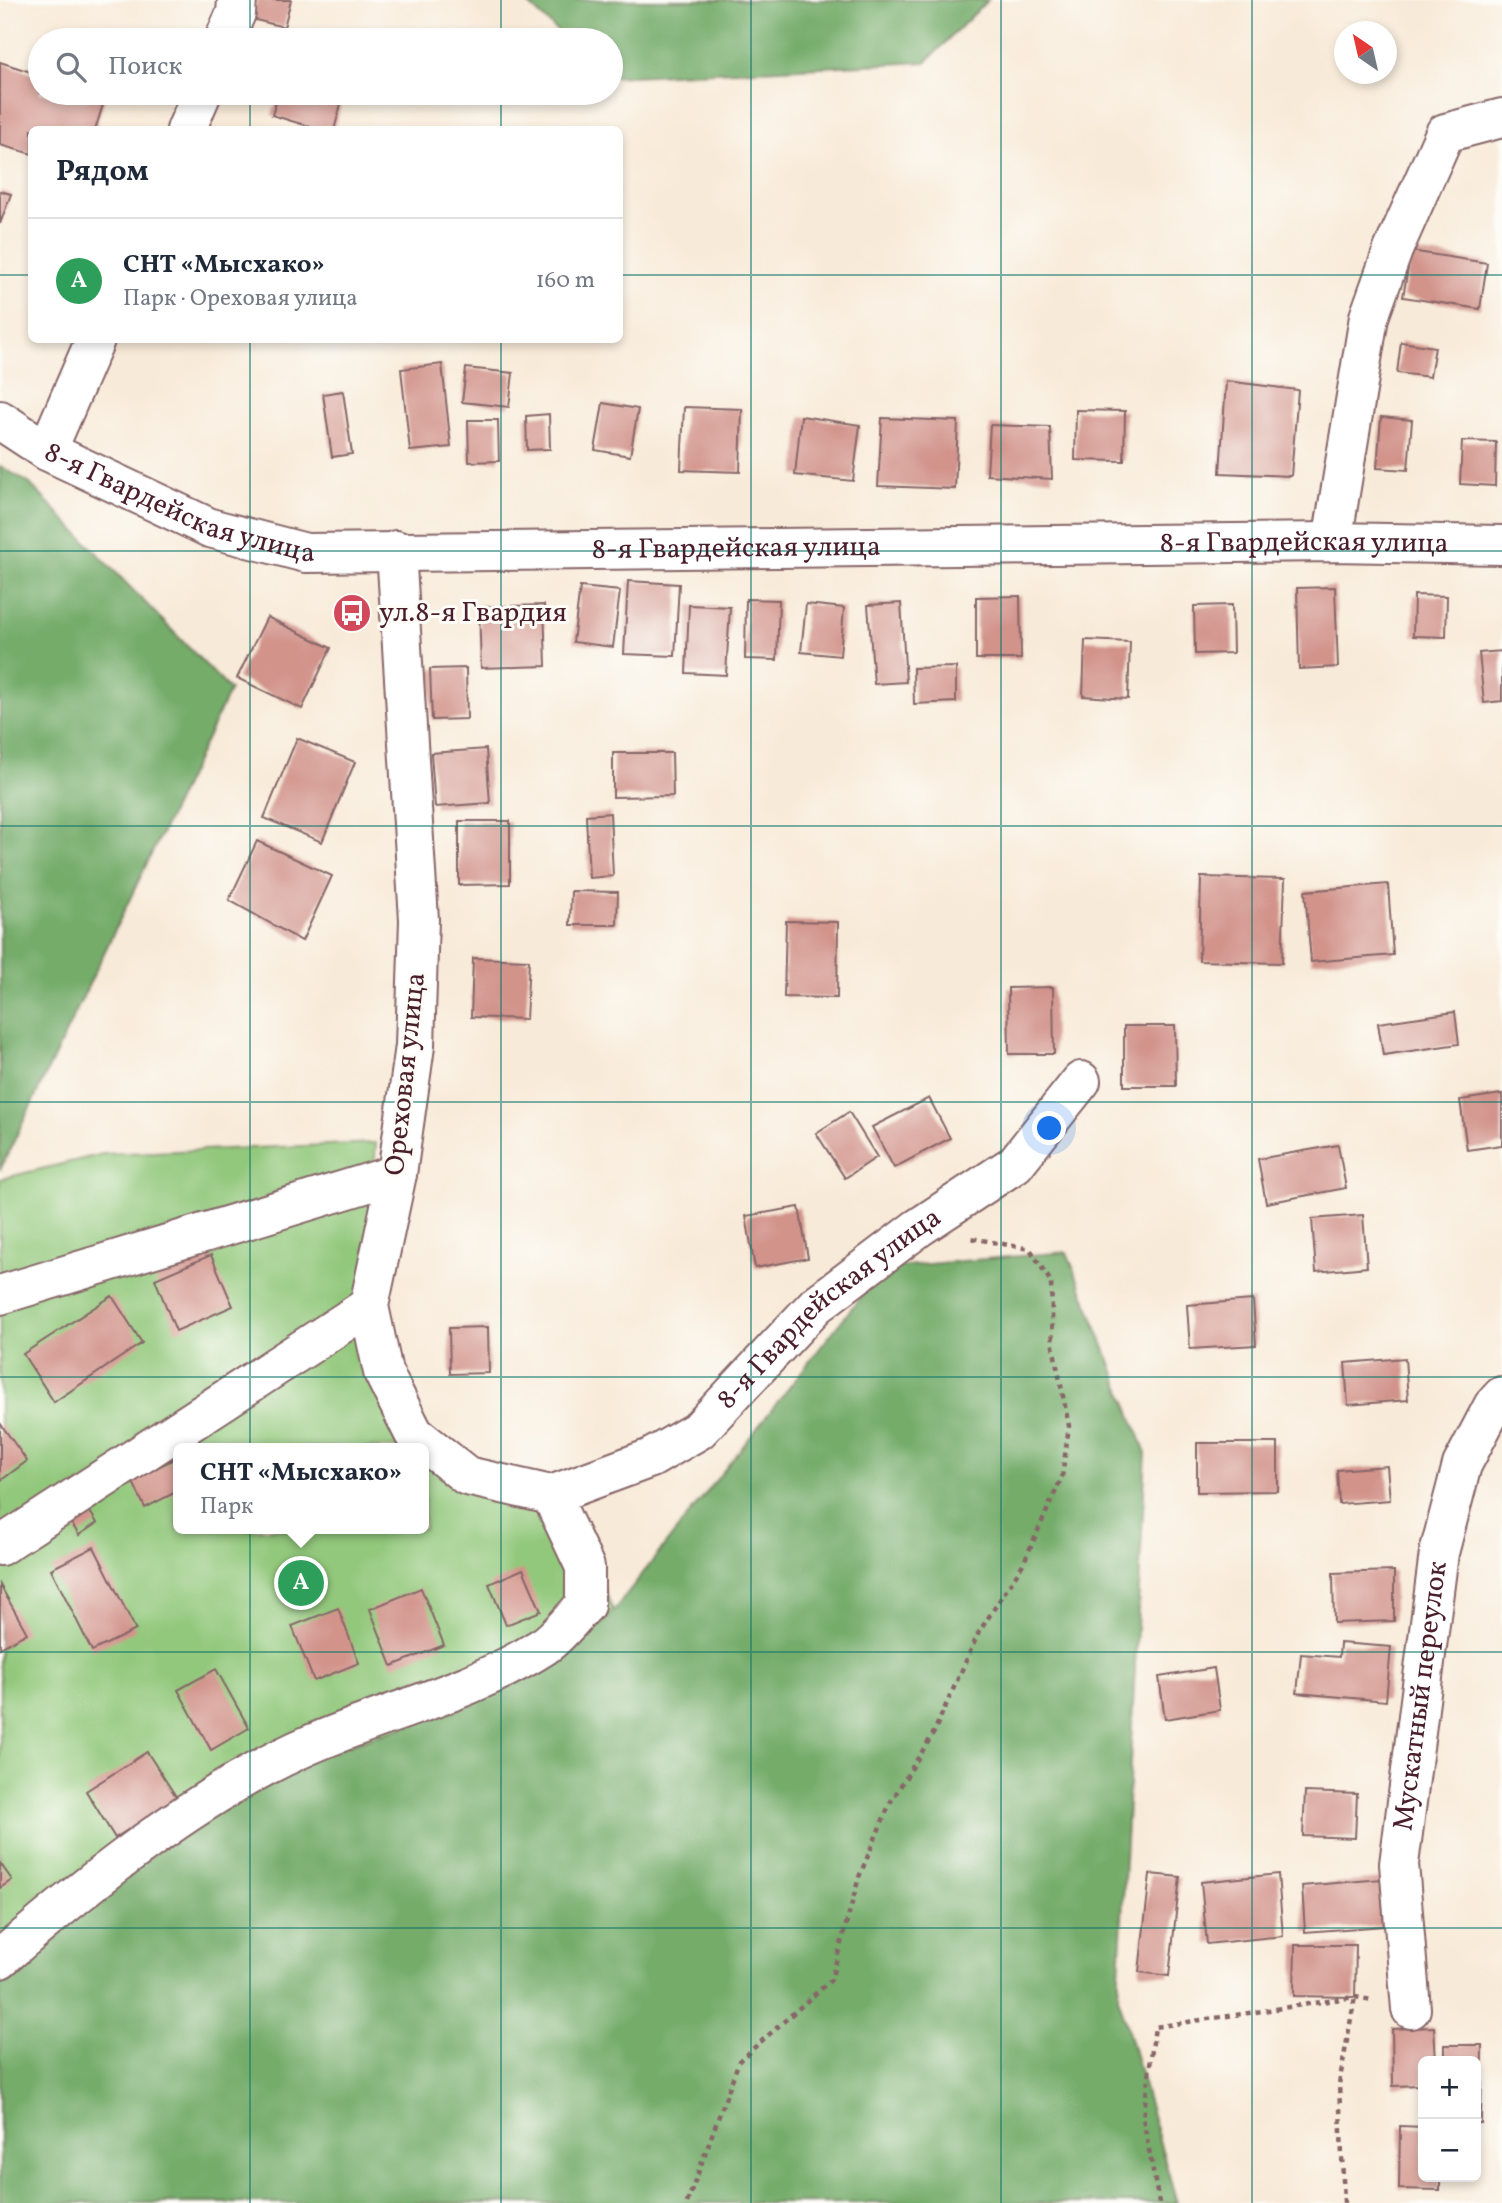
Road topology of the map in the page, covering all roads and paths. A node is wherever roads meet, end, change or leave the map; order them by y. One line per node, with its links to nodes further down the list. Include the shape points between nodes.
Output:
1 (237, 0): 2 (street)
2 (229, 28)
3 (197, 105): 5 (street)
4 (1502, 118): 9 (street, via 1446,133 1393,250 1369,317)
5 (188, 126)
6 (94, 343): 8 (street)
7 (0, 421): 8 (street, 8-я Гвардейская улица)
8 (47, 451): 11 (street, 8-я Гвардейская улица, via 210,528 306,553)
9 (1332, 542): 10 (street, 8-я Гвардейская улица); 11 (street, 8-я Гвардейская улица)
10 (1502, 545)
11 (396, 550): 13 (street, Ореховая улица, via 419,920 415,1046)
12 (1081, 1081): 14 (street, 8-я Гвардейская улица, via 1015,1164)
13 (397, 1174): 15 (street); 16 (street, Ореховая улица)
14 (918, 1228): 20 (street, 8-я Гвардейская улица, via 816,1305 699,1430 651,1458); 24 (path, via 1030,1249 1051,1282 1054,1346 1069,1426 1062,1477 1023,1564 979,1632 933,1734 890,1803 859,1877 831,1980 739,2061)
15 (0, 1295)
16 (369, 1306): 18 (street, Ореховая улица, via 383,1372 414,1434); 21 (street)
17 (1502, 1396): 23 (street, Мускатный переулок, via 1462,1465 1439,1553 1399,1864)
18 (425, 1443)
19 (429, 1446): 20 (street, Ореховая улица, via 467,1476)
20 (551, 1495): 22 (street, via 585,1567 585,1605 546,1644 479,1682 309,1745 231,1784 68,1900)
21 (0, 1546)
22 (0, 1959)
23 (1411, 2009)
24 (687, 2203)
25 (1159, 2203): 26 (path, via 1143,2118 1155,2027 1355,1997 1339,2084)
26 (1344, 2203)

